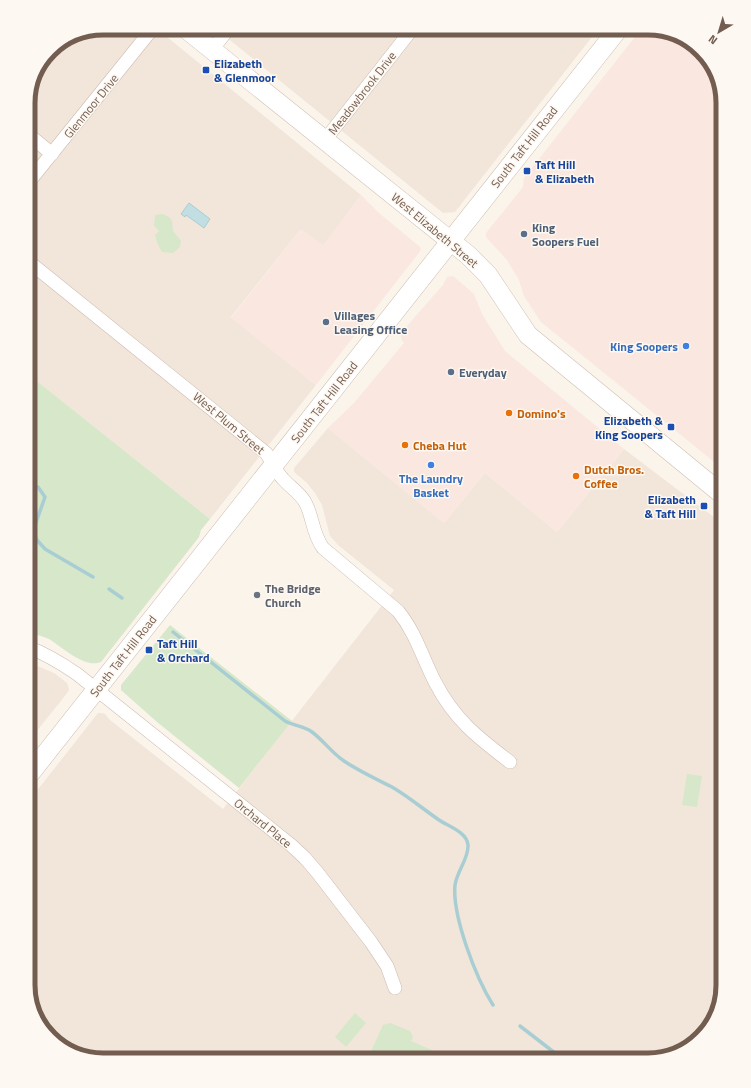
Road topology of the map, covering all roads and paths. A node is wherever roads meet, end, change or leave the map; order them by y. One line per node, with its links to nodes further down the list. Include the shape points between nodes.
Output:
1 (147, 35): 9 (street, Glenmoor Drive)
2 (194, 35): 6 (main road, West Elizabeth Street)
3 (224, 35): 6 (street)
4 (408, 35): 8 (street, Meadowbrook Drive)
5 (613, 35): 11 (main road, South Taft Hill Road)
6 (212, 50): 8 (main road, West Elizabeth Street)
7 (35, 140): 9 (street)
8 (325, 140): 11 (main road, West Elizabeth Street)
9 (52, 154): 10 (street, Glenmoor Drive)
10 (35, 175)
11 (451, 241): 13 (main road, South Taft Hill Road); 14 (main road, West Elizabeth Street, via 488,275 528,335)
12 (35, 267): 13 (street, West Plum Street, via 266,452)
13 (274, 465): 16 (main road, South Taft Hill Road); 17 (street, West Plum Street, via 283,479 305,502 314,532 323,548 393,606 407,621 436,684 452,710 472,732)
14 (716, 489)
15 (35, 650): 16 (street, via 58,661)
16 (96, 690): 18 (main road, South Taft Hill Road); 19 (street, Orchard Place, via 305,858 387,966)
17 (510, 762)
18 (35, 767)
19 (395, 988)

